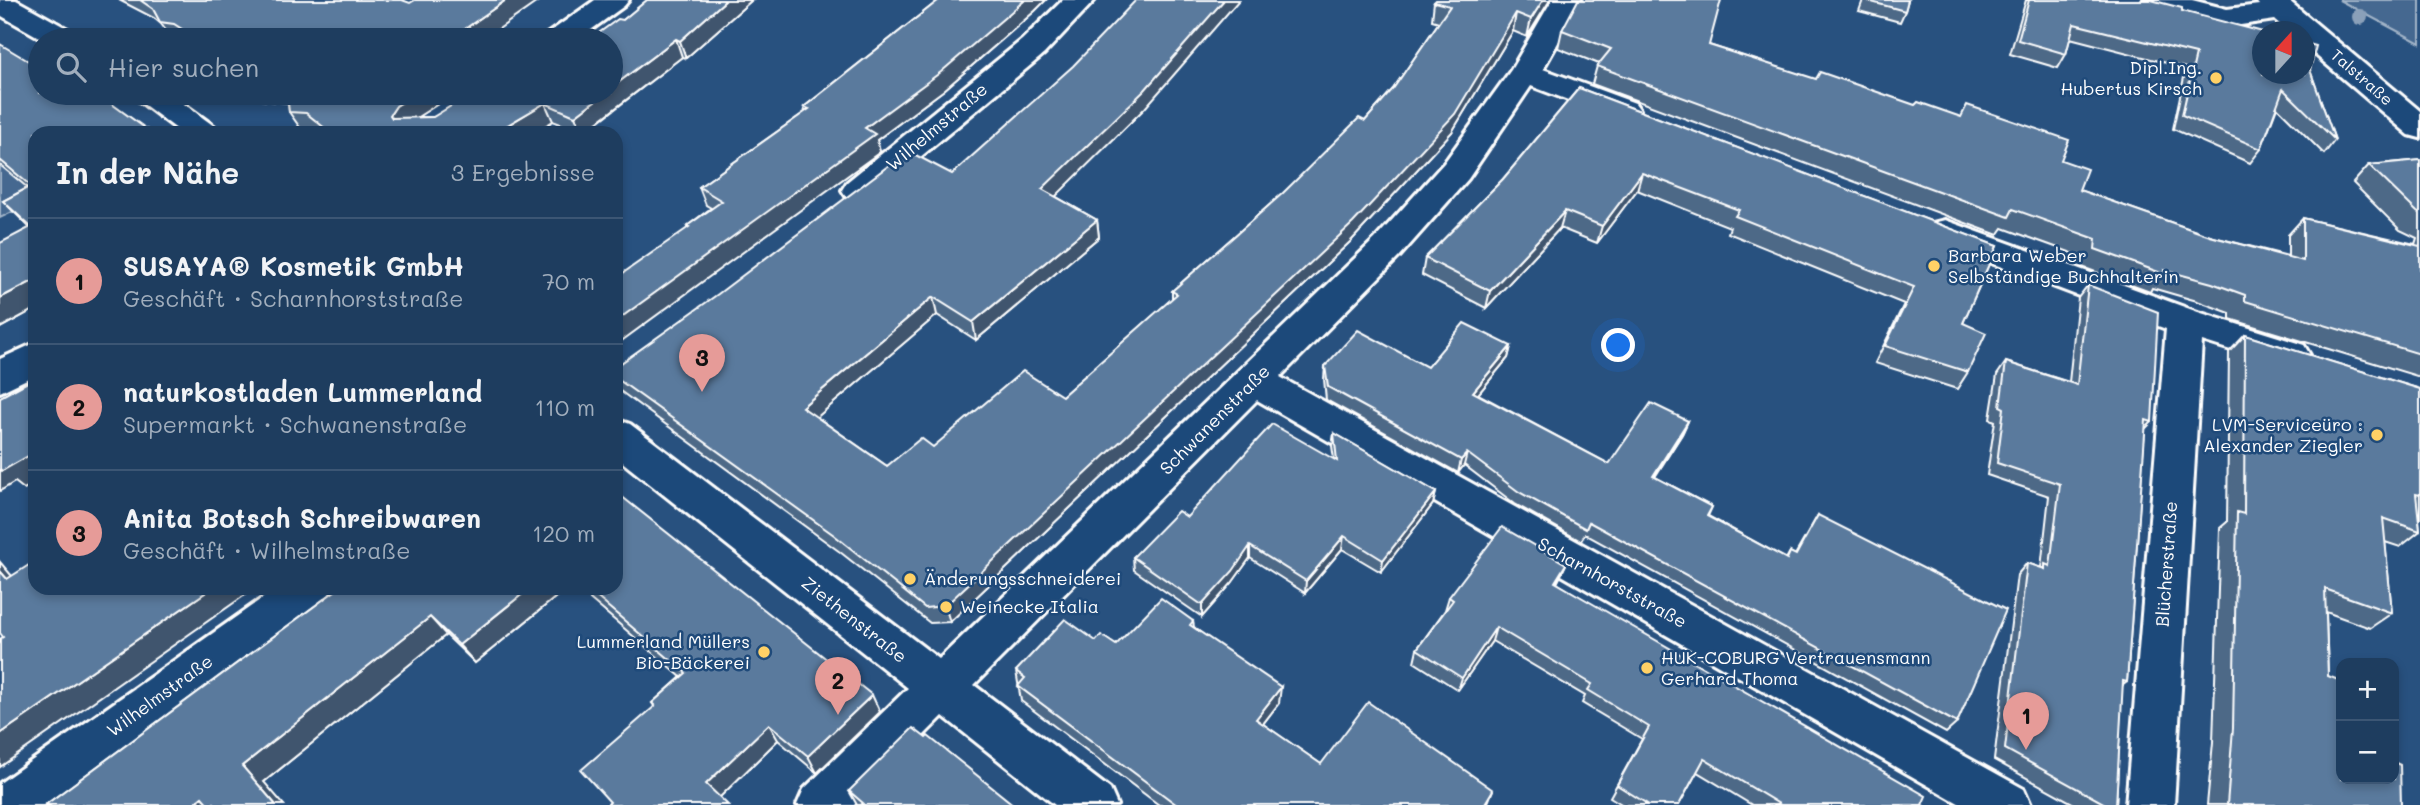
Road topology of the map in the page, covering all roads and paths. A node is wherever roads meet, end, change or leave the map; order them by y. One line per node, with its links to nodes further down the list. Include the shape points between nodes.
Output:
1 (614, 0): 8 (street)
2 (1080, 0): 16 (street, Wilhelmstraße, via 1033,47)
3 (1567, 0): 9 (street, Schwanenstraße)
4 (2158, 0): 5 (street, via 2227,18)
5 (2276, 5): 10 (street, Talstraße)
6 (2, 6): 7 (street)
7 (43, 28)
8 (575, 28)
9 (1525, 73): 13 (street); 22 (street, Schwanenstraße, via 1456,171)
10 (2377, 90): 11 (street); 15 (street, Talstraße)
11 (2420, 99)
12 (165, 105): 14 (street)
13 (1655, 122)
14 (194, 126)
15 (2420, 128)
16 (836, 207)
17 (1913, 220): 18 (street)
18 (2185, 323): 20 (street); 30 (street, Blücherstraße)
19 (28, 361): 21 (street)
20 (2316, 362)
21 (0, 377)
22 (1255, 381): 25 (street, Schwanenstraße); 29 (street, Scharnhorststraße)
23 (623, 440): 25 (street, Ziethenstraße)
24 (301, 595): 26 (street, Wilhelmstraße)
25 (941, 688): 27 (street, Schwanenstraße); 28 (street, Ziethenstraße)
26 (9, 805)
27 (821, 805)
28 (1093, 805)
29 (2007, 805)
30 (2150, 805)

